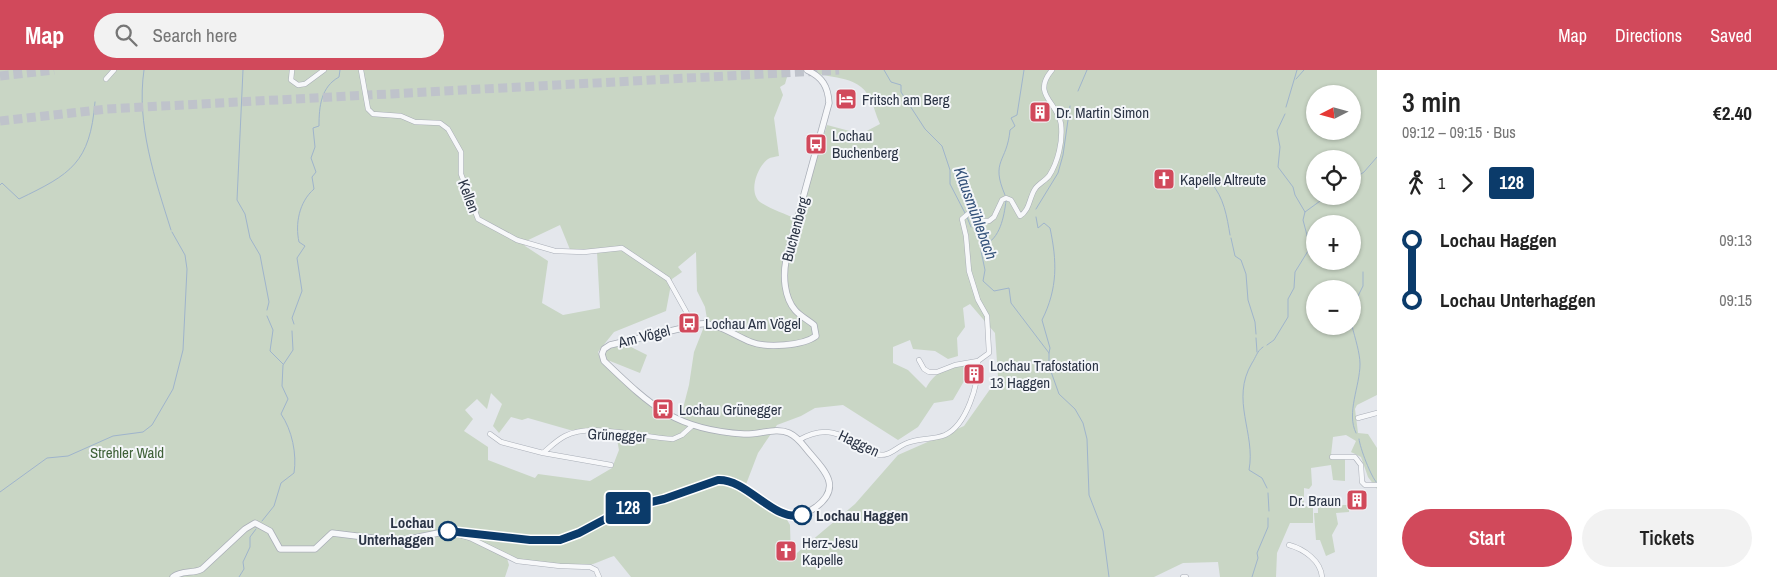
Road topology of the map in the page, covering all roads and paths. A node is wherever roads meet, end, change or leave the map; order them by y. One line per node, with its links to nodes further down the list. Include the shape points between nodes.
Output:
1 (114, 70): 7 (street)
2 (292, 70): 3 (street, via 291,80 302,85)
3 (324, 70)
4 (361, 70): 8 (street, Kellen, via 368,109 372,114 440,123 448,129 461,152 461,174 476,216 481,221 517,240 555,251 620,248)
5 (807, 70): 10 (street, Buchenberg, via 819,76 825,84 828,109 785,273 789,302 796,312 814,325 816,335 802,343 780,345 757,344)
6 (1052, 70): 12 (street, via 1046,78 1044,92 1061,122 1061,132 1058,155 1048,176 1035,189 1020,216 1011,200 1006,198 989,221 965,214 962,222 969,271 987,316 990,351)
7 (106, 79)
8 (638, 261): 9 (street, Am Vögel, via 668,279)
9 (693, 324): 10 (street, Am Vögel, via 708,324); 15 (street, Am Vögel, via 610,345 602,356 648,402)
10 (736, 336)
11 (919, 360): 12 (street, via 923,368 931,372)
12 (978, 361): 17 (street, Haggen, via 973,396 952,430 942,436 907,442 890,454 876,454 833,431)
13 (1377, 413): 14 (street)
14 (1358, 418)
15 (692, 426): 17 (street, via 744,434 783,431); 18 (street, Grünegger, via 673,439 610,431 573,434 562,438)
16 (490, 434): 18 (street, Grünegger, via 501,442)
17 (799, 440): 22 (street, via 827,474 830,486 827,497 805,514 784,514 739,486 718,480 626,508 560,540)
18 (543, 453): 20 (street, Grünegger)
19 (1332, 457): 21 (street, via 1355,457 1361,465 1362,482)
20 (610, 466)
21 (1377, 485)
22 (448, 531): 24 (street, via 399,540 332,533 316,549 284,550 279,548 270,530 252,523 202,569 180,572); 25 (street, via 517,561 590,567)
23 (1289, 545): 26 (street, via 1318,562)
24 (173, 577)
25 (599, 577)
26 (1322, 577)

